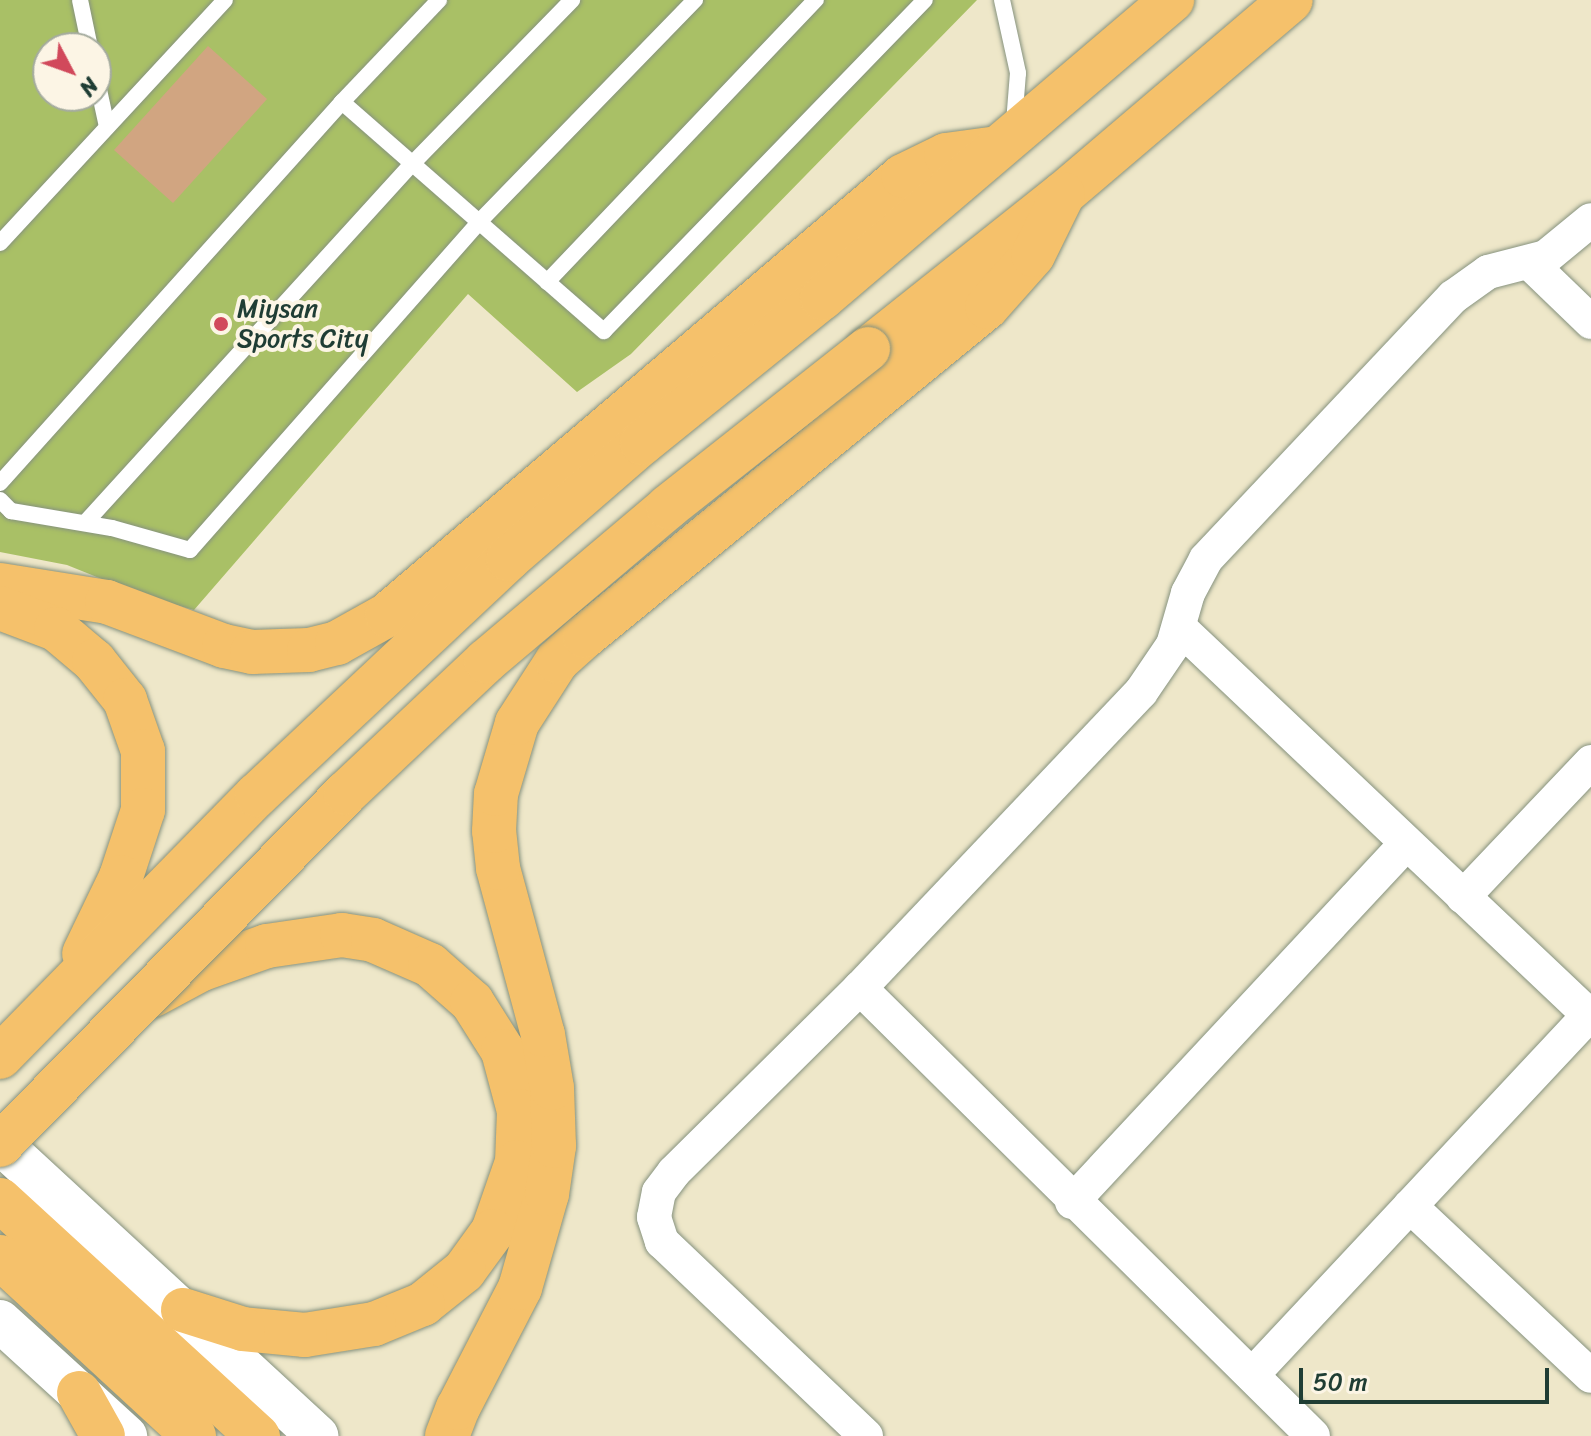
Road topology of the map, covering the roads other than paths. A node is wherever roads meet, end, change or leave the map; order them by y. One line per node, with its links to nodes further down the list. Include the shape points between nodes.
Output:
1 (80, 0): 11 (lane)
2 (225, 0): 14 (lane)
3 (439, 0): 12 (lane)
4 (572, 0): 16 (lane)
5 (695, 0): 19 (lane)
6 (816, 0): 22 (lane)
7 (925, 0): 22 (lane, via 604,331)
8 (1002, 0): 15 (lane, via 1018,73)
9 (1172, 0): 15 (main road)
10 (1291, 0): 17 (main road)
11 (87, 32)
12 (342, 102): 16 (lane); 24 (lane)
13 (104, 112): 14 (lane)
14 (107, 127): 20 (lane)
15 (1005, 142): 27 (main road, via 946,155 903,176 387,615 337,643 309,650 252,652 107,602); 34 (main road, via 642,443 465,599 257,795)
16 (413, 163): 19 (lane); 26 (lane)
17 (1063, 194): 35 (main road, bridge, via 657,516 486,661 346,793); 53 (main road, via 1033,255 987,307 585,636 557,661 517,723 496,794 494,831 498,868 543,1035 554,1146 547,1194 520,1288)
18 (1591, 220): 21 (street, via 1564,245)
19 (479, 222): 22 (lane); 26 (lane, via 190,550)
20 (0, 243)
21 (1530, 263): 23 (street); 29 (street, via 1488,272 1453,297 1214,549 1195,577)
22 (547, 282)
23 (1591, 322)
24 (0, 483)
25 (0, 500): 26 (lane, via 11,511)
26 (85, 523)
27 (0, 585)
28 (0, 608): 34 (main road, via 56,629 94,661 125,700 143,751 143,810 133,844 102,918)
29 (1179, 627): 31 (street); 33 (street, via 1161,667 1141,692)
30 (1591, 762): 32 (street)
31 (1406, 844): 32 (street); 40 (street)
32 (1463, 897): 36 (street)
33 (860, 988): 40 (street); 54 (street, via 674,1172 659,1192 654,1217 662,1242)
34 (59, 997): 37 (main road)
35 (141, 1003): 38 (main road, bridge); 43 (main road, via 234,956 342,935 402,950 430,965 472,1002 503,1051 513,1081 520,1136 511,1186 493,1231 464,1271 423,1304 340,1331 273,1334 212,1322)
36 (1590, 1016): 41 (street)
37 (0, 1057)
38 (0, 1144): 43 (street)
39 (0, 1200): 51 (main road)
40 (1072, 1202): 45 (street)
41 (1410, 1206): 45 (street); 46 (street)
42 (0, 1257): 50 (main road)
43 (183, 1310): 52 (street)
44 (0, 1321): 47 (street)
45 (1252, 1375): 55 (street)
46 (1591, 1376)
47 (79, 1393): 48 (main road); 49 (street)
48 (103, 1436)
49 (126, 1436)
50 (194, 1436)
51 (258, 1436)
52 (317, 1436)
53 (447, 1436)
54 (866, 1436)
55 (1313, 1436)

